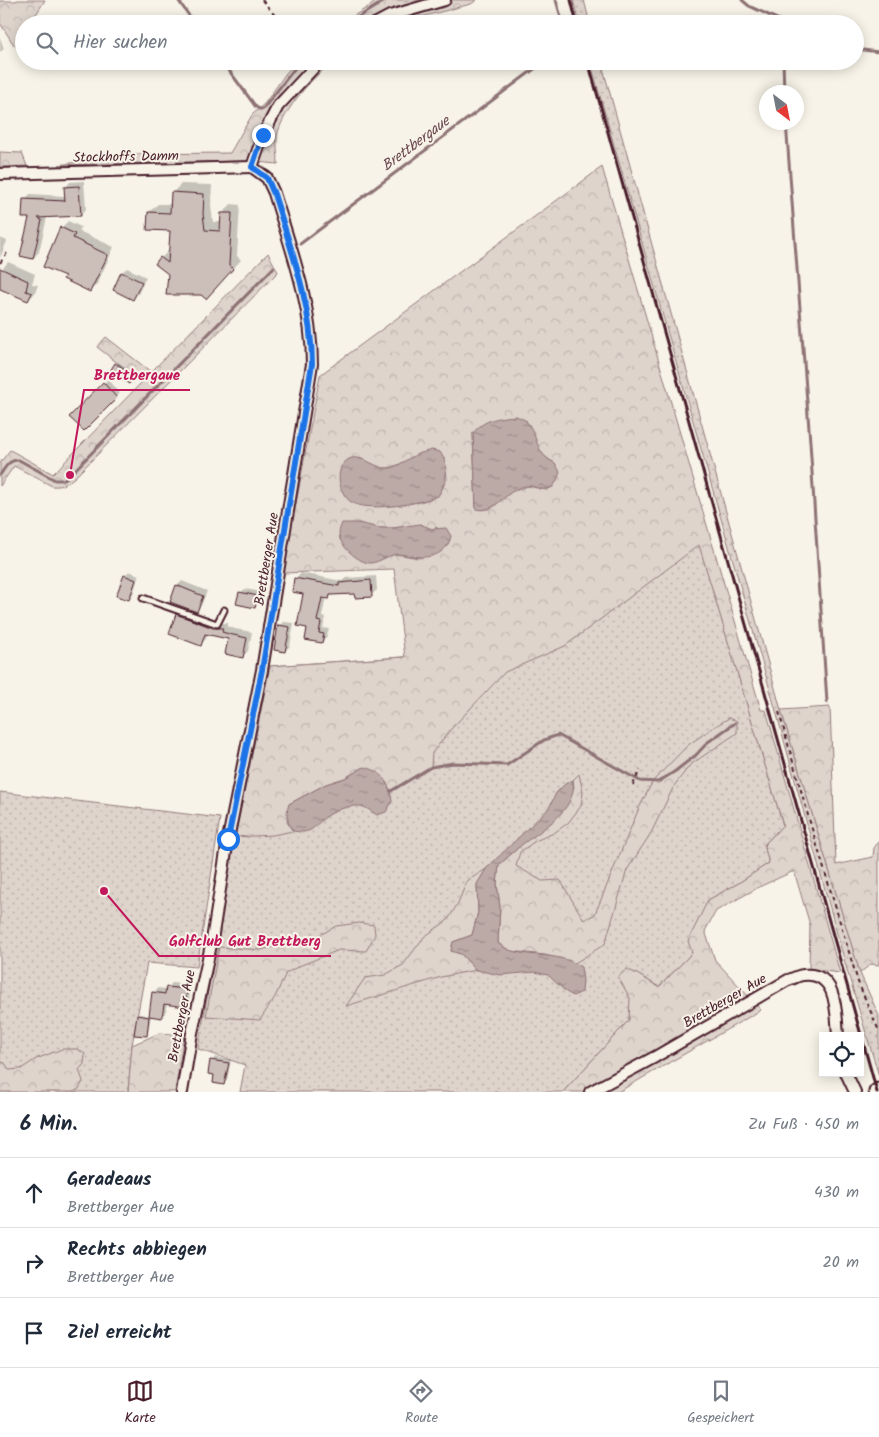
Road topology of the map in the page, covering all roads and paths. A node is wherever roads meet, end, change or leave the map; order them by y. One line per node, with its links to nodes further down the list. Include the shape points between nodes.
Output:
1 (262, 0): 3 (path)
2 (445, 0): 4 (street)
3 (274, 15)
4 (393, 15)
5 (312, 70): 6 (street, via 278,106)
6 (252, 167): 7 (street, Stockhoffs Damm); 18 (street, Brettberger Aue, via 267,178 274,194 309,315 312,364 262,670)
7 (0, 174)
8 (7, 253): 9 (path)
9 (0, 263)
10 (144, 598): 11 (lane, via 217,624)
11 (224, 610)
12 (779, 712): 15 (path, via 858,982)
13 (640, 770): 14 (path)
14 (633, 785)
15 (879, 1031)
16 (838, 1032): 19 (street, Brettberger Aue, via 835,1000 830,987 817,976 803,975 788,980)
17 (848, 1077): 20 (street)
18 (182, 1092)
19 (590, 1092)
20 (855, 1092)

